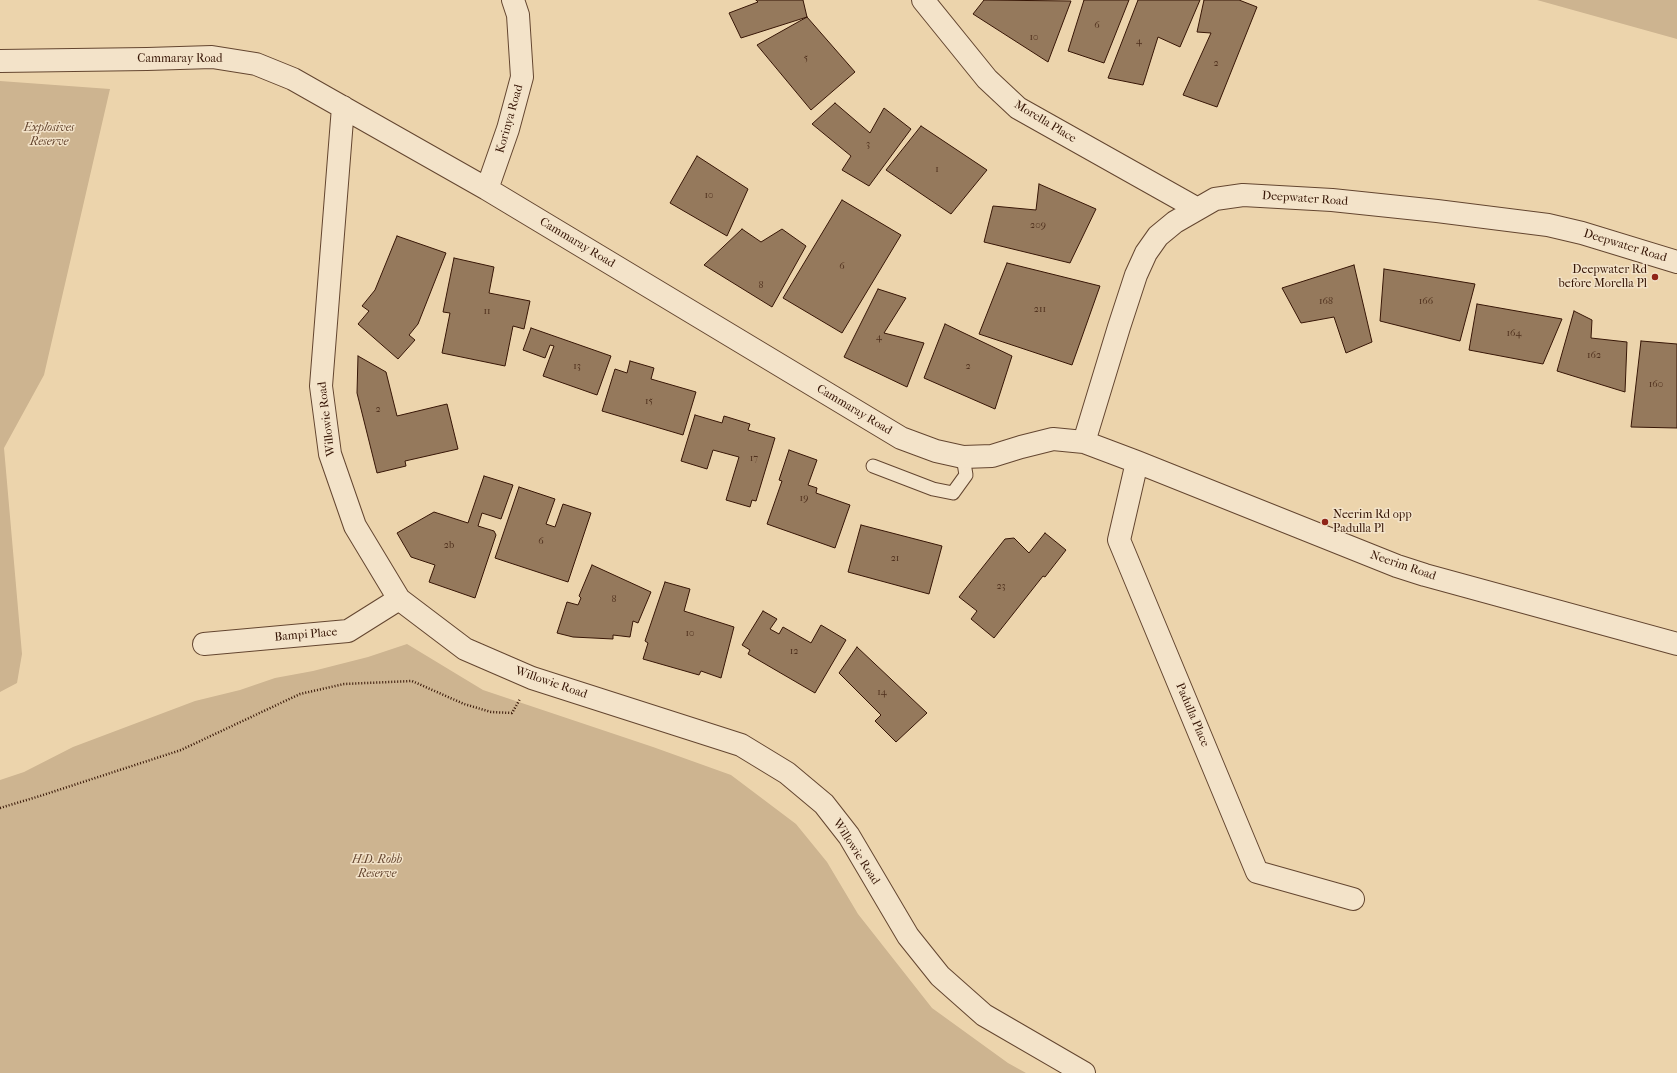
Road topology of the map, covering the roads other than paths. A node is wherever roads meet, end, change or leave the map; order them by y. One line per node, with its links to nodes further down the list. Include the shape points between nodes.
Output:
1 (513, 0): 5 (street, Korinya Road, via 518,15 522,77)
2 (923, 0): 6 (street, Morella Place, via 987,79 1018,108)
3 (0, 61): 4 (street, Cammaray Road, via 212,57 256,64 293,79)
4 (343, 107): 5 (street, Cammaray Road); 12 (street, Willowie Road, via 321,386 330,454 355,526)
5 (488, 189): 9 (street, Cammaray Road, via 901,438 936,451)
6 (1196, 208): 7 (street, Deepwater Road, via 1215,199 1243,195 1437,210 1548,225); 8 (street, Deepwater Road, via 1158,236 1146,254 1136,275)
7 (1677, 262)
8 (1084, 442): 9 (street, Cammaray Road, via 1053,440 992,456); 10 (street, Cammaray Road)
9 (963, 457): 11 (lane, via 966,475 953,493 933,489)
10 (1138, 462): 14 (street, Neerim Road, via 1397,566); 15 (street, Padulla Place, via 1119,540 1257,872)
11 (873, 466)
12 (399, 599): 13 (street, Bampi Place, via 348,631); 16 (street, Willowie Road, via 465,649 532,678 741,745 787,773 824,804 849,836 908,936 940,976 984,1015)
13 (204, 644)
14 (1677, 644)
15 (1353, 899)
16 (1084, 1073)

